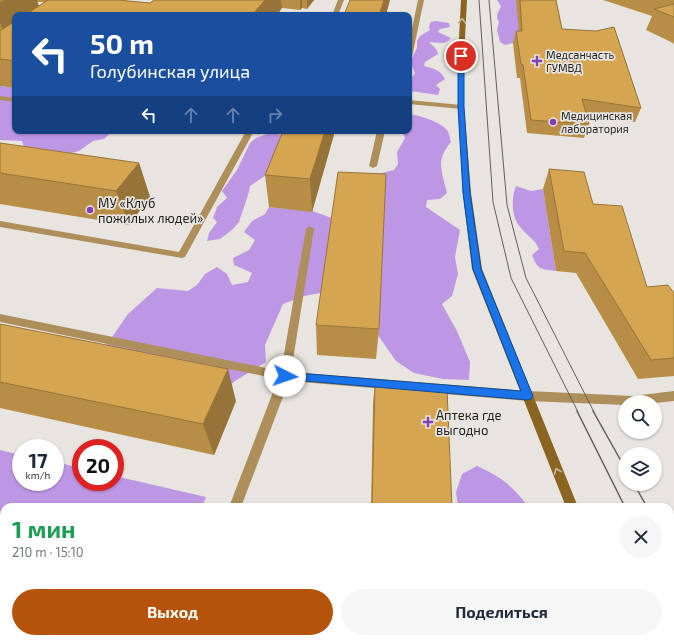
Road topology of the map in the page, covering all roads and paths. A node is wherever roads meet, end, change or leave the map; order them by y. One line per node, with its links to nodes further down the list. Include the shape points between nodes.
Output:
1 (341, 0): 4 (street)
2 (421, 0): 5 (street)
3 (464, 0): 9 (main road, one-way to 3)
4 (336, 12)
5 (412, 43)
6 (0, 98): 7 (street)
7 (12, 100)
8 (412, 102): 9 (street)
9 (461, 107): 17 (main road, via 467,193 477,269)
10 (248, 134): 13 (street, via 182,255)
11 (380, 134): 12 (street)
12 (374, 166)
13 (0, 224)
14 (310, 229): 16 (street)
15 (0, 318): 16 (street)
16 (285, 376): 17 (street); 19 (street)
17 (528, 396): 18 (street, via 633,401); 20 (main road, one-way to 17)
18 (674, 396)
19 (237, 503)
20 (570, 503)

